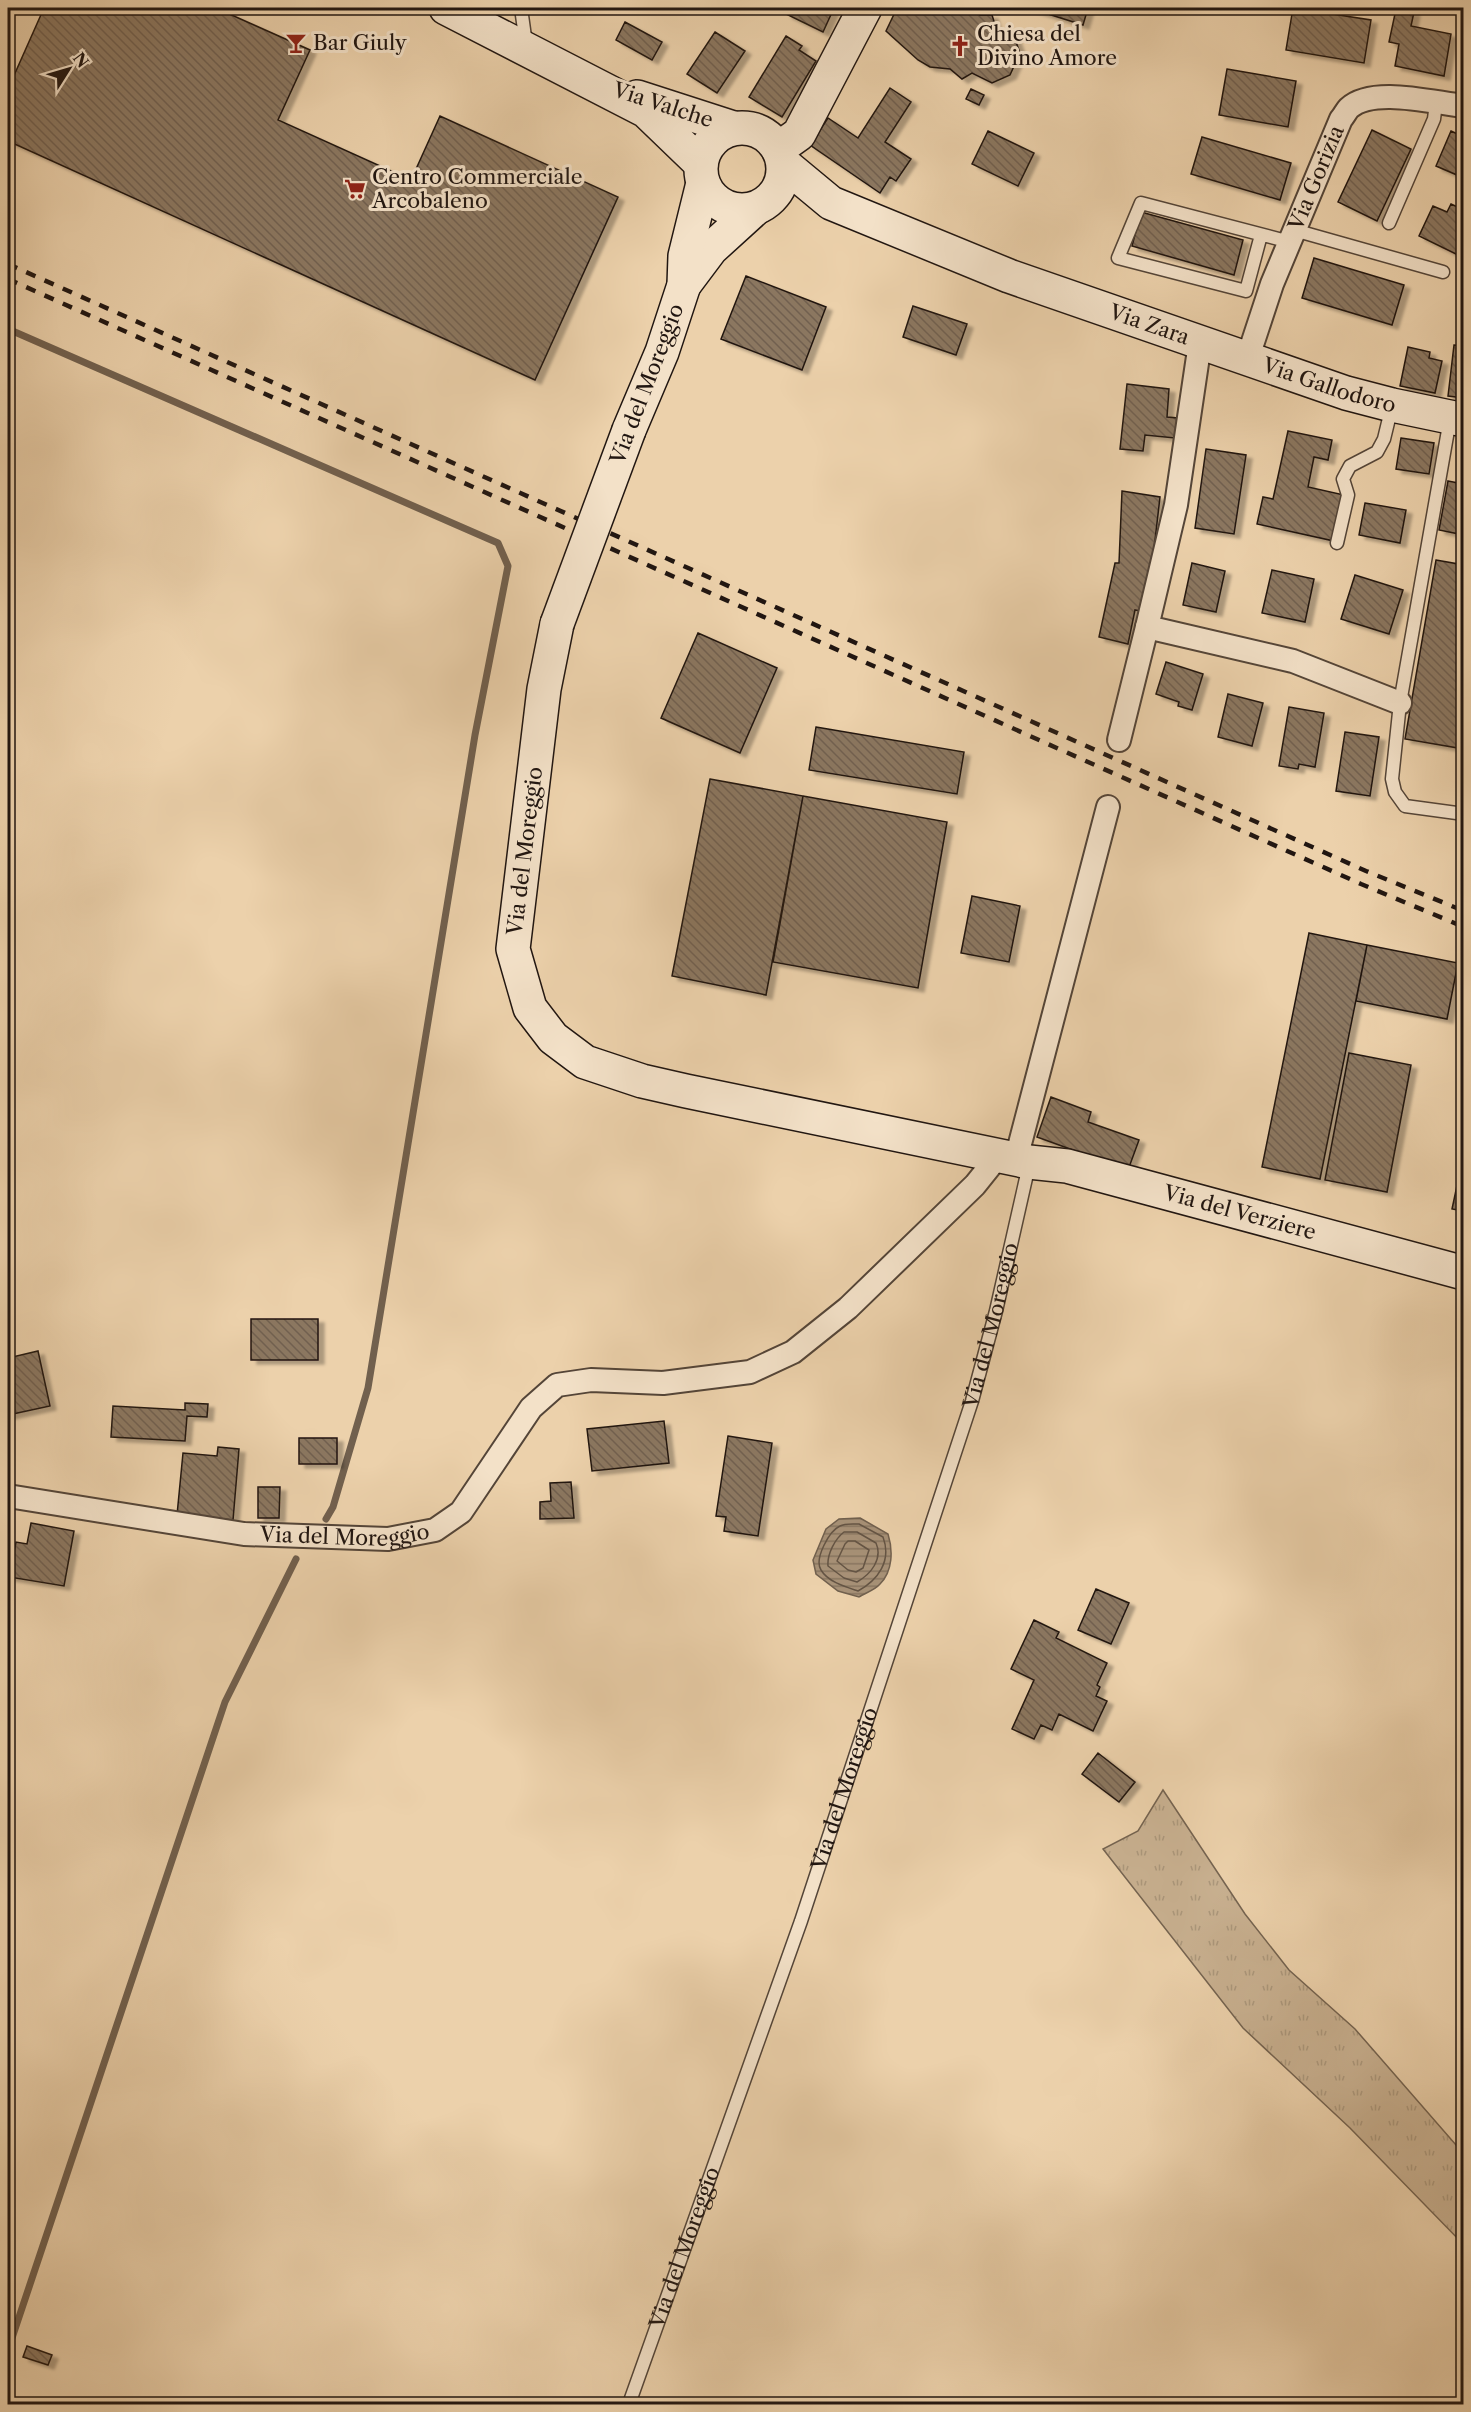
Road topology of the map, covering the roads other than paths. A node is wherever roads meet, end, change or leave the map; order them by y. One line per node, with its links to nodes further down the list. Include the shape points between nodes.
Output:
1 (446, 8): 4 (street, Via Valche)
2 (521, 8): 4 (lane)
3 (864, 8): 9 (street, via 799,134)
4 (526, 48): 5 (street, Via Valche)
5 (592, 82): 8 (street, Via Valche); 10 (street, Via Valche, via 646,111)
6 (1436, 103): 7 (street, Via Gorizia); 13 (lane, via 1434,119); 15 (street, Via Gorizia, via 1383,96 1350,107 1341,119)
7 (1464, 106)
8 (733, 128): 9 (street, via 757,130 773,141); 10 (street, via 705,149)
9 (781, 156): 11 (street, Via Zara); 12 (street, via 781,183)
10 (702, 173): 12 (street, via 708,193 724,206 744,210); 17 (street, Via del Moreggio, via 685,256)
11 (831, 202): 12 (street, Via Zara); 18 (street, Via Zara, via 1009,276)
12 (763, 204): 17 (street, Via del Moreggio, via 711,249)
13 (1389, 223)
14 (1261, 235): 14 (lane, via 1246,291 1118,258 1141,203); 15 (lane)
15 (1292, 236): 16 (lane); 19 (street, Via Gorizia)
16 (1443, 272)
17 (684, 285): 28 (street, Via del Moreggio, bridge, via 557,624 544,689 513,949 530,1008 553,1038 585,1062 642,1082)
18 (1200, 343): 19 (street, Via Gallodoro); 23 (street, Via Zara, via 1176,505)
19 (1247, 360): 20 (street, Via Gallodoro)
20 (1392, 405): 21 (street, Via Gallodoro); 22 (lane, via 1377,452 1350,466 1343,479 1348,495)
21 (1457, 419): 24 (lane)
22 (1337, 543)
23 (1147, 627): 24 (street, via 1293,661); 25 (street, Via Zara)
24 (1400, 704): 27 (lane, via 1392,779 1395,792 1405,806)
25 (1119, 740)
26 (1108, 807): 28 (street, Via del Moreggio)
27 (1464, 814)
28 (1015, 1159): 29 (street, Via del Verziere, via 1067,1166); 30 (street, Via del Moreggio, via 975,1185 848,1308 793,1352 750,1372 663,1383 591,1380 557,1385 531,1407 461,1512 435,1530 388,1539 244,1534); 31 (lane, Via del Moreggio, via 996,1311 972,1401 801,1921)
29 (1464, 1273)
30 (8, 1496)
31 (629, 2404)

